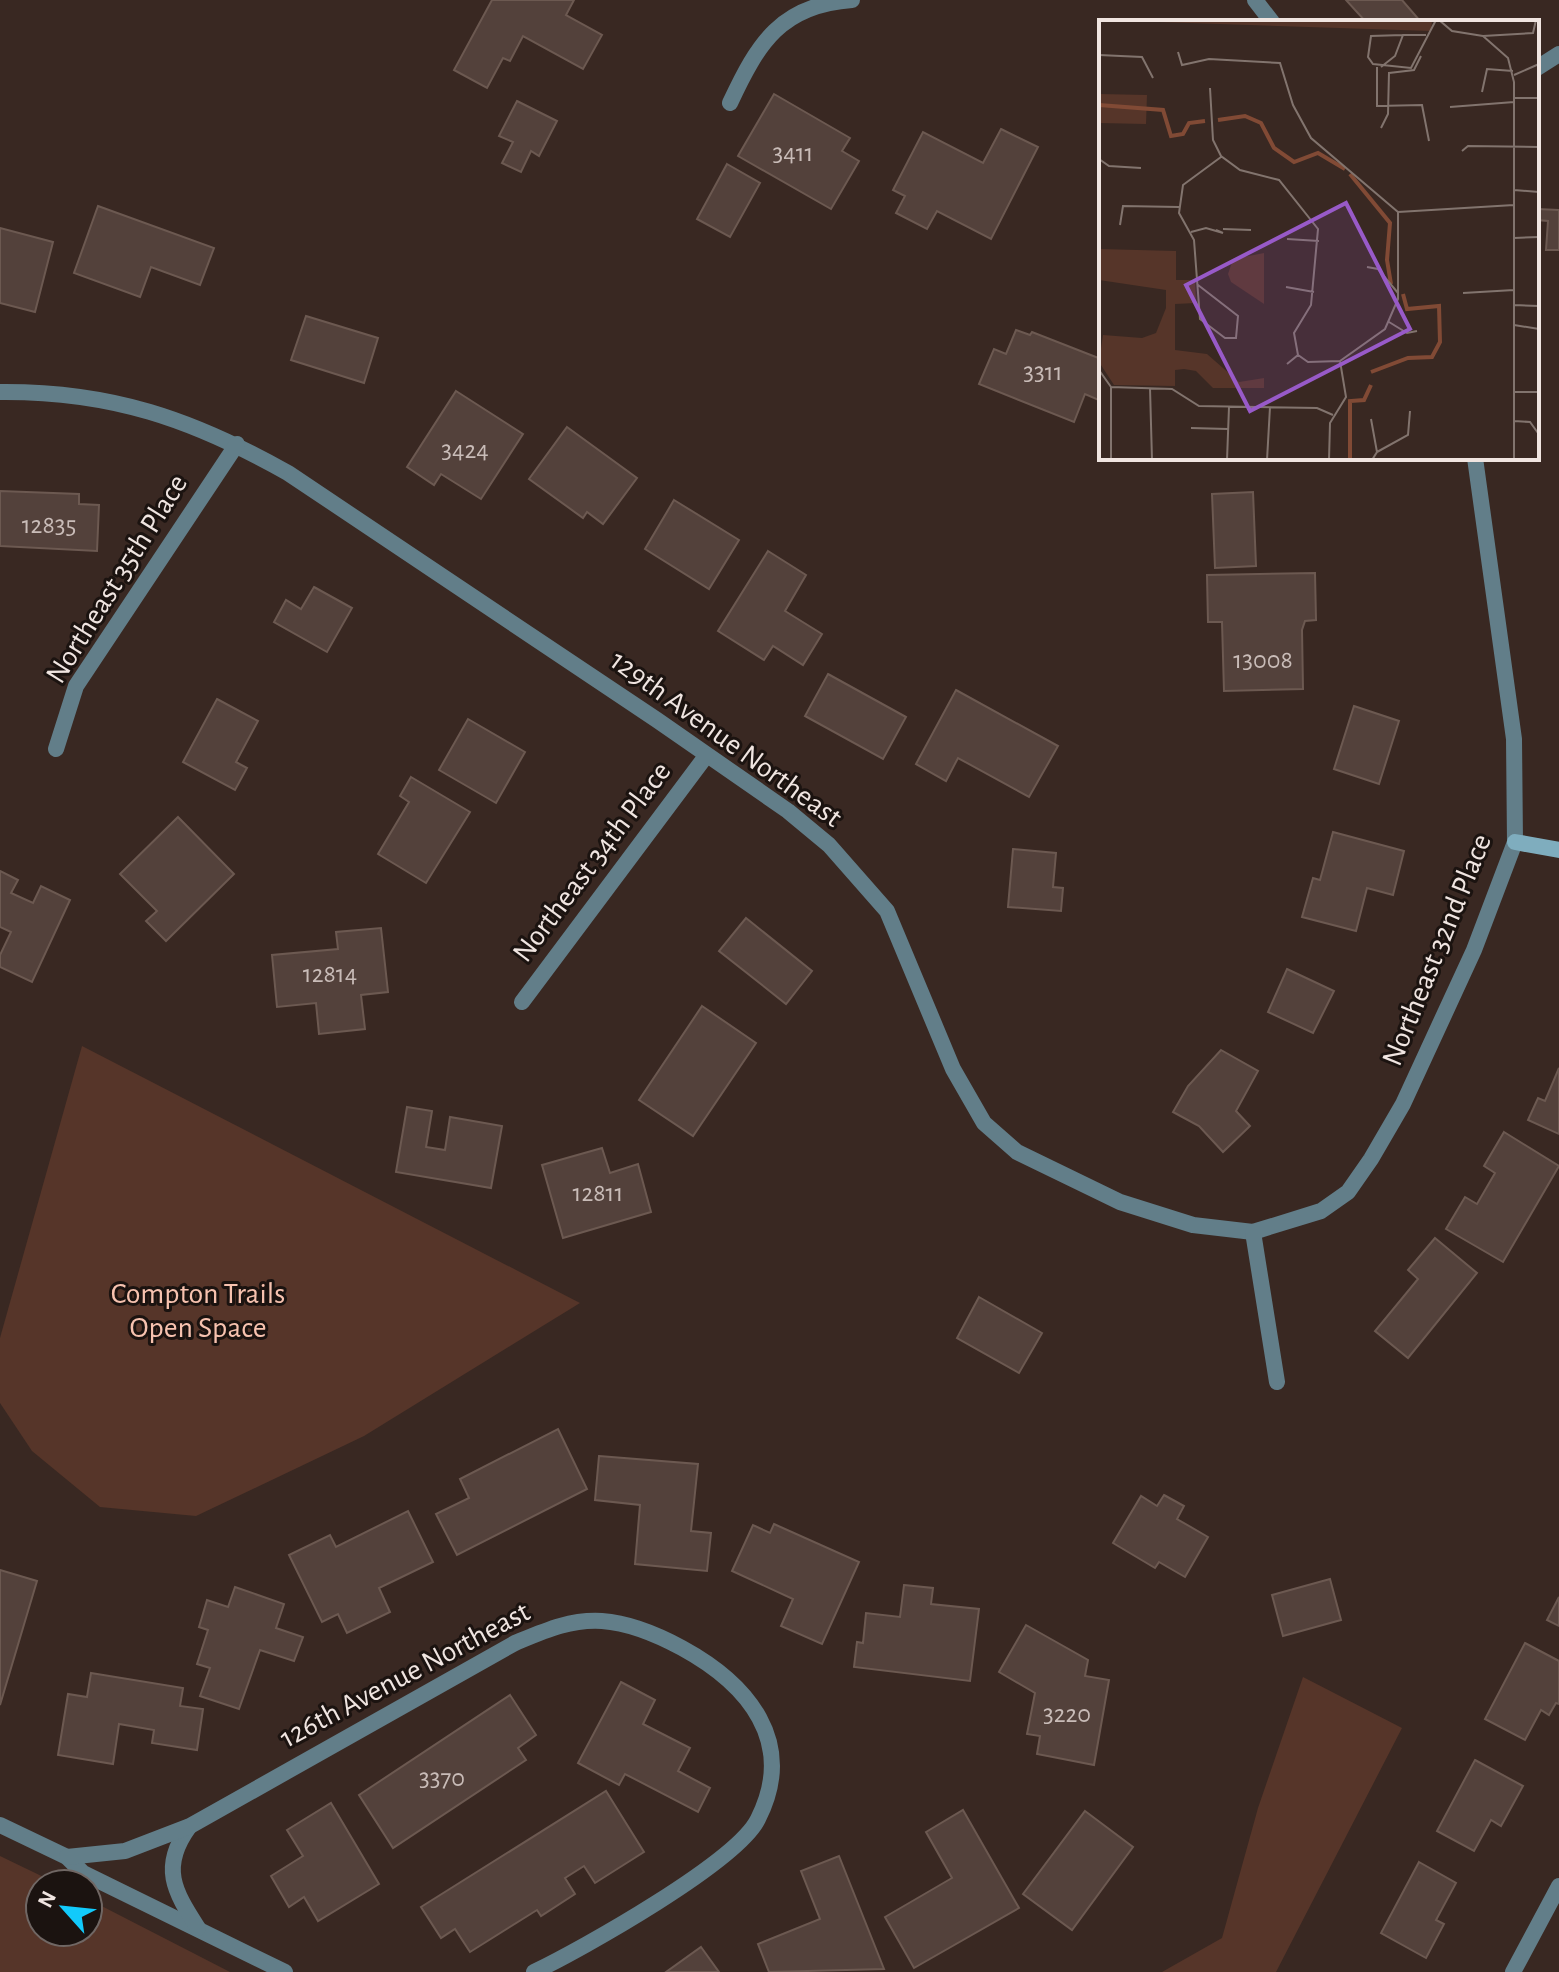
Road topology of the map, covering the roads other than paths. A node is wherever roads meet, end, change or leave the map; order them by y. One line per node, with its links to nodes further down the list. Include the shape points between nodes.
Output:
1 (852, 0): 6 (street, via 805,7 777,28 752,56)
2 (1255, 0): 3 (street)
3 (1270, 20)
4 (1559, 54): 5 (street)
5 (1539, 67)
6 (730, 103)
7 (0, 392): 8 (street, 129th Avenue Northeast, via 108,399)
8 (237, 444): 10 (street, Northeast 35th Place, via 76,686); 11 (street, 129th Avenue Northeast, via 288,473)
9 (1475, 460): 12 (street, Northeast 32nd Place, via 1514,739)
10 (56, 749)
11 (706, 756): 14 (street, Northeast 34th Place); 15 (street, 129th Avenue Northeast, via 829,845 887,911 953,1069 984,1123 1017,1152 1120,1202 1193,1225)
12 (1515, 842): 13 (street); 15 (street, Northeast 32nd Place, via 1474,950 1403,1104 1371,1159 1348,1192 1321,1211)
13 (1559, 850)
14 (522, 1002)
15 (1253, 1232): 16 (street)
16 (1277, 1382)
17 (0, 1825): 19 (street)
18 (190, 1826): 19 (street, 126th Avenue Northeast, via 125,1851); 21 (street, via 175,1846 172,1871 176,1894); 23 (street, 126th Avenue Northeast, via 515,1643 563,1623 604,1621 654,1633 705,1661 739,1687 760,1714 771,1748 772,1781 758,1822 718,1862)
19 (67, 1857): 21 (street, via 83,1873)
20 (1559, 1886): 24 (street)
21 (198, 1928): 22 (street)
22 (285, 1972)
23 (534, 1972)
24 (1513, 1972)

